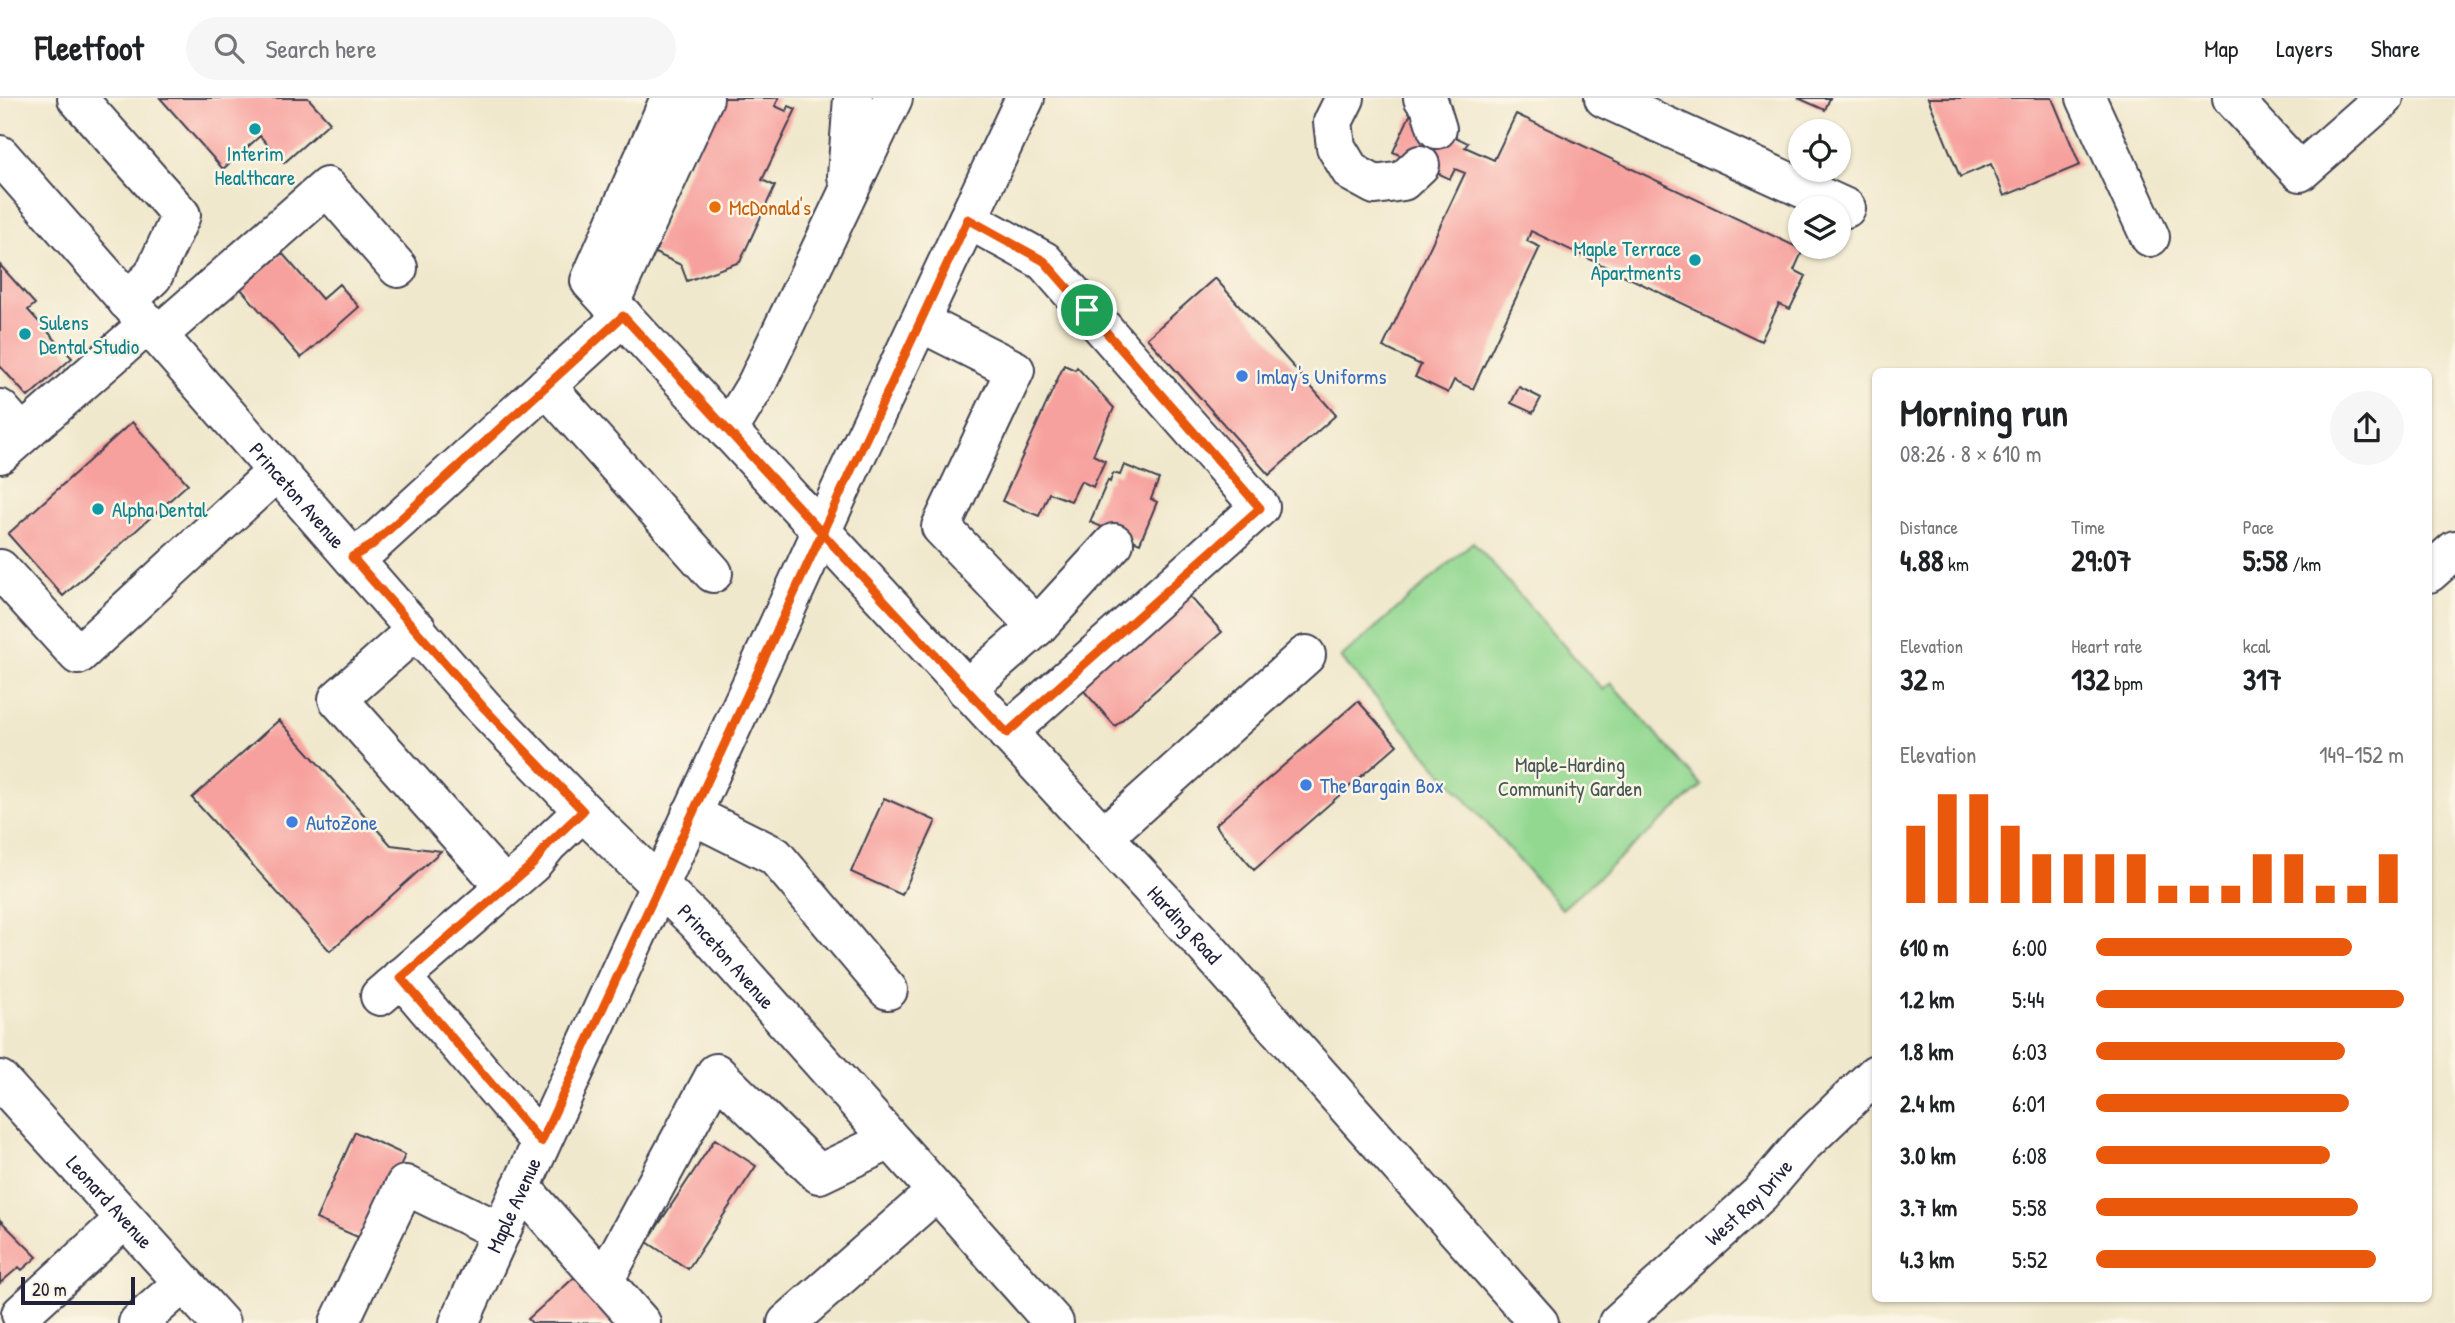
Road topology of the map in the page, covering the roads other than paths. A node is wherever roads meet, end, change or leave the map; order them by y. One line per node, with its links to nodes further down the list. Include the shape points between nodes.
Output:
1 (77, 98): 20 (street, via 181,215 153,276)
2 (670, 98): 19 (street, Harding Road, via 590,281)
3 (704, 98): 19 (street)
4 (853, 98): 15 (street)
5 (893, 98): 15 (street)
6 (1025, 98): 16 (street, Maple Avenue)
7 (1345, 98): 13 (street, via 1333,122 1336,147 1351,172 1375,185 1403,181)
8 (1604, 98): 14 (street)
9 (2087, 98): 17 (street)
10 (2232, 98): 11 (street, via 2300,172)
11 (2384, 98)
12 (0, 155): 20 (street, Princeton Avenue)
13 (1420, 165)
14 (1820, 196)
15 (845, 199): 23 (street, via 757,383)
16 (968, 219): 21 (street, Maple Avenue); 37 (street, via 1044,261 1260,508)
17 (2150, 237)
18 (398, 268): 20 (street, via 327,187)
19 (616, 310): 22 (street); 23 (street, Harding Road)
20 (144, 320): 24 (street); 25 (street, Princeton Avenue)
21 (920, 322): 26 (street, Maple Avenue); 33 (street, via 1015,369 941,527)
22 (546, 386): 29 (street, via 371,546); 32 (street)
23 (728, 431): 26 (street, Harding Road)
24 (7, 432)
25 (277, 471): 29 (street, Princeton Avenue); 30 (street, via 78,655)
26 (822, 533): 36 (street, Harding Road); 39 (street, Maple Avenue)
27 (1114, 543): 33 (street)
28 (2455, 550): 31 (street)
29 (352, 557): 34 (street, Princeton Avenue)
30 (0, 569)
31 (2432, 570)
32 (713, 573)
33 (1037, 627): 36 (street)
34 (417, 629): 38 (street, Princeton Avenue, via 484,708); 42 (street, via 338,699)
35 (1306, 655): 40 (street)
36 (966, 689): 37 (street, Harding Road)
37 (1007, 733): 40 (street, Harding Road)
38 (583, 811): 41 (street, Princeton Avenue); 42 (street)
39 (691, 814): 41 (street, Maple Avenue); 43 (street, via 775,856)
40 (1103, 836): 62 (street, Harding Road)
41 (659, 884): 46 (street, Princeton Avenue); 47 (street, Maple Avenue)
42 (505, 887): 47 (street, via 391,987)
43 (888, 990)
44 (1872, 1078): 63 (street, West Ray Drive, via 1803,1144 1760,1194)
45 (2, 1086): 50 (street, Leonard Avenue)
46 (890, 1140): 49 (street, Princeton Avenue); 52 (street, via 819,1174 716,1073)
47 (541, 1142): 48 (street, Maple Avenue)
48 (521, 1187): 51 (street, Maple Avenue); 52 (street)
49 (936, 1192): 60 (street); 61 (street, Princeton Avenue)
50 (125, 1219): 53 (street, Leonard Avenue); 54 (street)
51 (501, 1232): 55 (street, Maple Avenue); 58 (street, via 405,1185)
52 (604, 1281): 59 (street)
53 (183, 1283): 56 (street); 57 (street, Leonard Avenue)
54 (21, 1314)
55 (464, 1320)
56 (138, 1323)
57 (220, 1323)
58 (339, 1323)
59 (641, 1323)
60 (787, 1323)
61 (1054, 1323)
62 (1539, 1323)
63 (1618, 1323)

